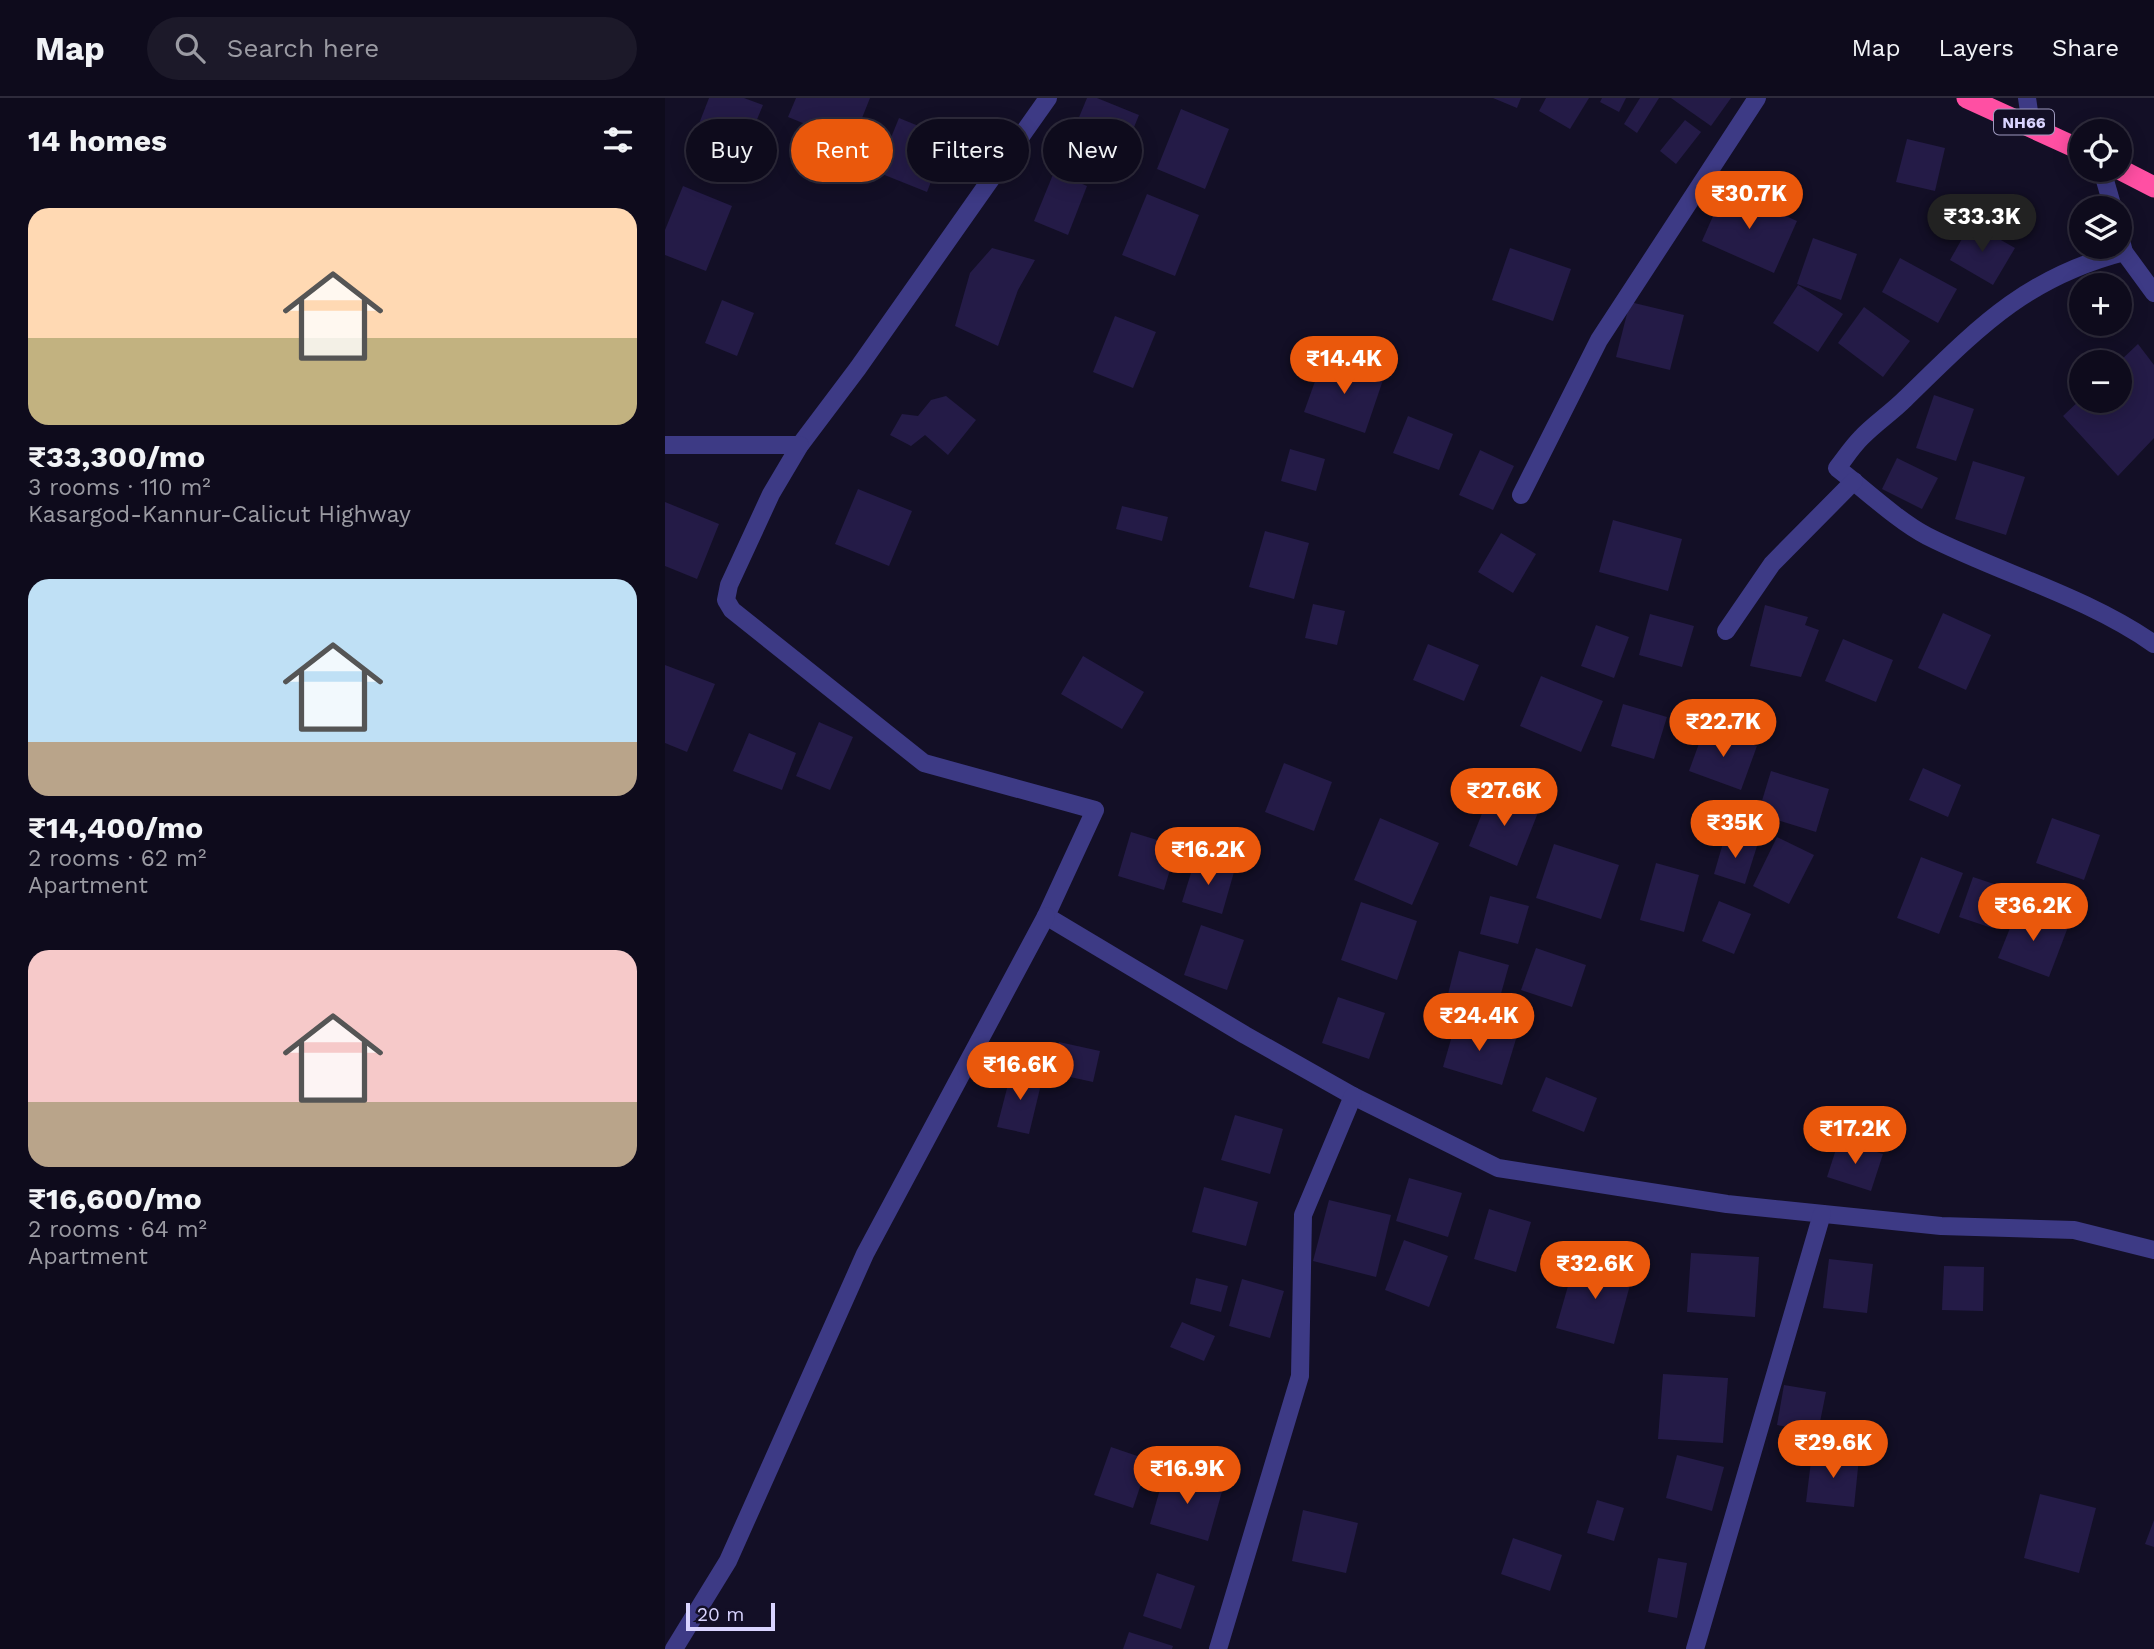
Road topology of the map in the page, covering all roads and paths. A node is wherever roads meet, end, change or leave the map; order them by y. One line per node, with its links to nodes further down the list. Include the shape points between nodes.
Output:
1 (1048, 98): 12 (street)
2 (1756, 98): 15 (street, via 1599,340)
3 (1967, 98): 5 (highway, NH66)
4 (2027, 98): 5 (street)
5 (2031, 125): 6 (highway, NH66)
6 (2069, 144)
7 (2132, 176): 8 (highway)
8 (2154, 187)
9 (2097, 259): 14 (street, via 2032,288 1978,328 1861,438 1837,468)
10 (2129, 259): 11 (street)
11 (2154, 293)
12 (800, 444): 13 (street); 18 (street, via 745,547 726,600 732,610 924,763 1095,810)
13 (665, 445)
14 (1854, 481): 16 (street, via 1773,564); 17 (street, via 1923,534 2091,606)
15 (1521, 495)
16 (1726, 631)
17 (2154, 644)
18 (1046, 916): 19 (street); 22 (street, via 865,1254 728,1561)
19 (1353, 1096): 20 (street, via 1498,1168); 23 (street, via 1303,1215 1300,1376)
20 (1822, 1214): 21 (street, via 1941,1226 2074,1230); 24 (street)
21 (2154, 1250)
22 (674, 1649)
23 (1218, 1649)
24 (1695, 1649)

